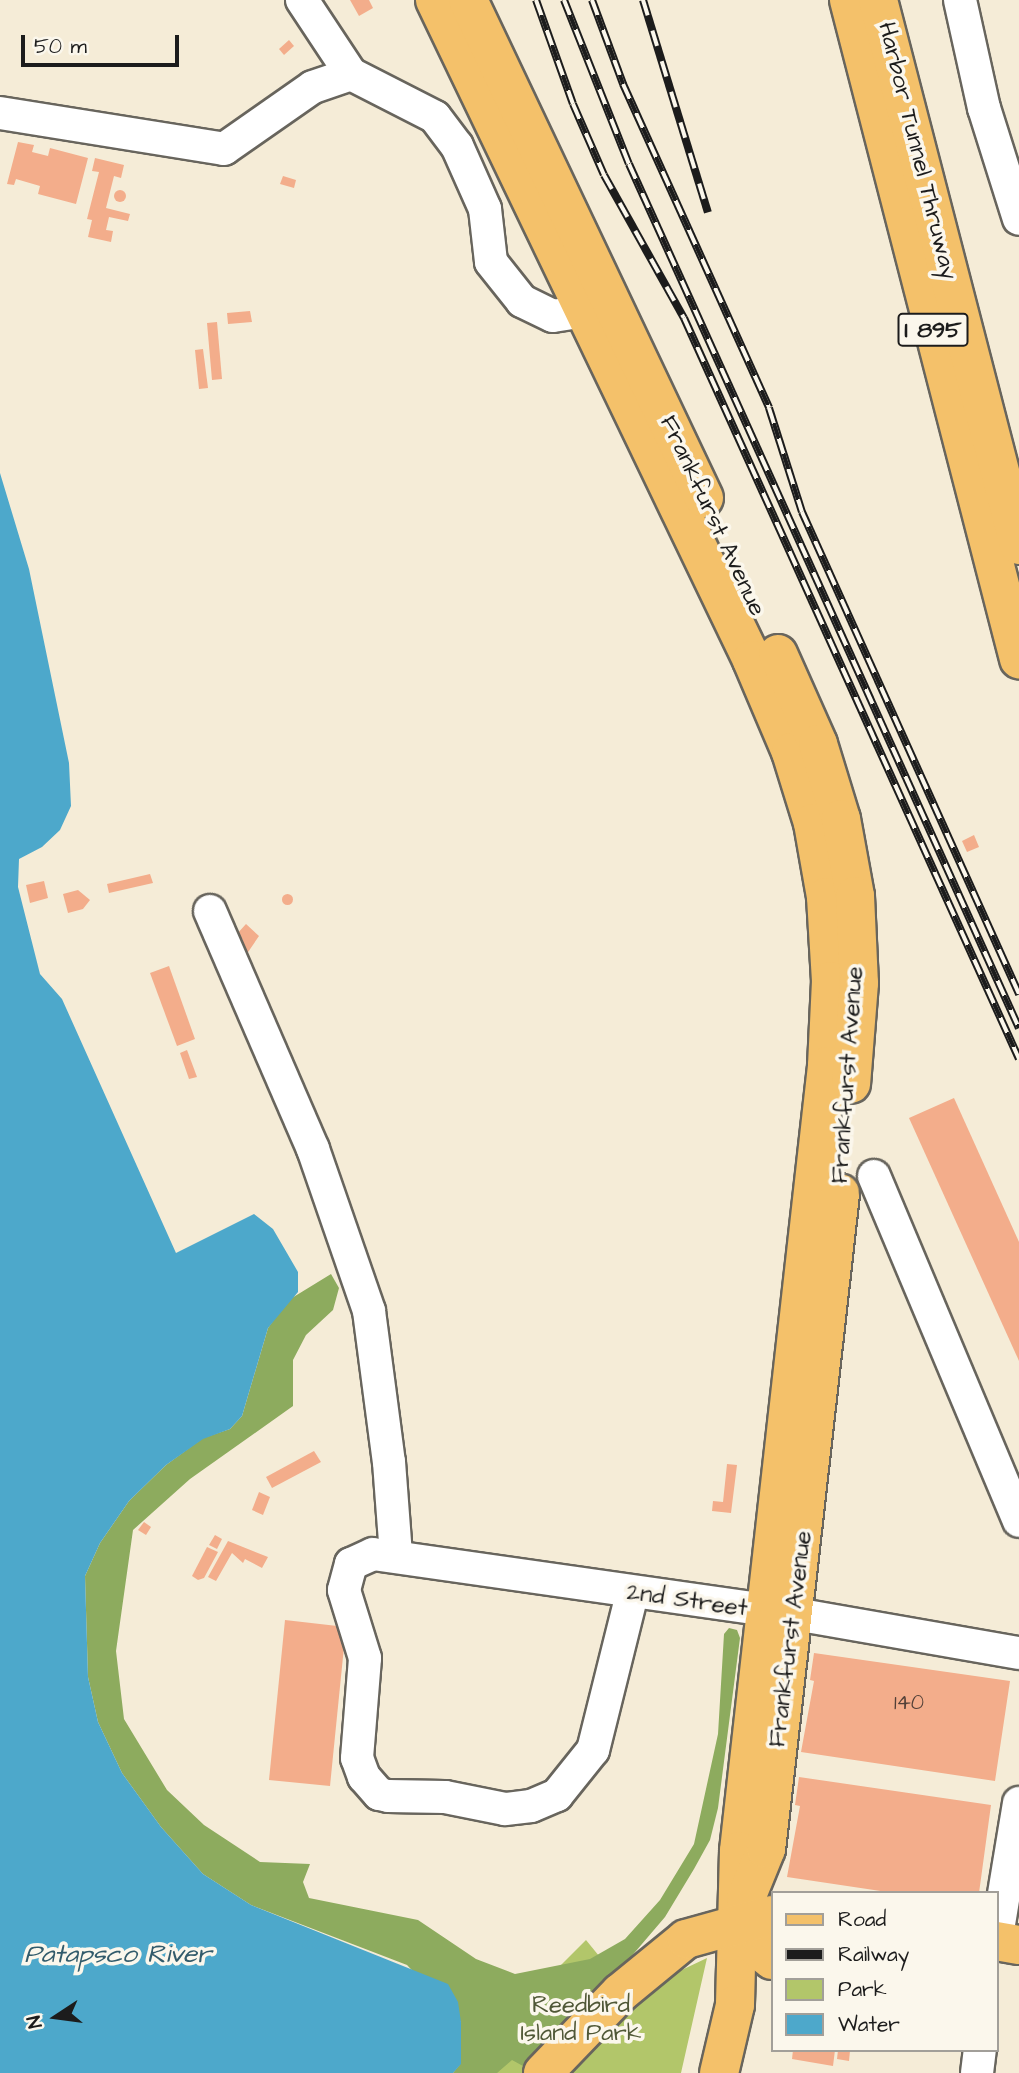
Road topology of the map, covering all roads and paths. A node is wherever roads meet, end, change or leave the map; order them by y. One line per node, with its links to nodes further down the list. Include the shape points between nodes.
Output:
1 (302, 0): 7 (street)
2 (435, 0): 10 (main road, Frankfurst Avenue)
3 (468, 0): 10 (main road, Frankfurst Avenue)
4 (849, 0): 12 (main road, Harbor Tunnel Thruway / I 895)
5 (878, 0): 11 (main road, Harbor Tunnel Thruway / I 895)
6 (960, 0): 9 (street, via 984,108)
7 (351, 74): 8 (street, via 313,87 224,149); 10 (street, via 435,117 475,181 485,209 491,262 522,301 553,316)
8 (0, 113)
9 (1019, 219)
10 (596, 305): 18 (main road, Frankfurst Avenue, via 791,752 813,823 826,897 831,981 827,1066)
11 (1019, 545)
12 (1019, 659)
13 (210, 911): 16 (street, via 313,1149 369,1311)
14 (874, 1176): 15 (street)
15 (1019, 1521)
16 (396, 1555): 17 (street, 2nd Street); 17 (street, 2nd Street, via 360,1557 345,1577 344,1590 365,1658 357,1758 364,1777 379,1794 388,1796 445,1797 505,1809 531,1807 557,1796 593,1750)
17 (632, 1594): 18 (street, 2nd Street)
18 (780, 1613): 19 (street, 2nd Street); 22 (main road, Frankfurst Avenue)
19 (1019, 1653)
20 (1019, 1803): 23 (street)
21 (771, 1915): 22 (main road)
22 (734, 1929): 26 (main road); 28 (main road, via 708,1930 675,1946 620,1993); 29 (main road, Frankfurst Avenue, via 735,2005)
23 (998, 1930)
24 (998, 1942): 25 (main road)
25 (1019, 1945)
26 (771, 1959)
27 (980, 2052): 30 (street)
28 (543, 2073)
29 (719, 2073)
30 (977, 2073)

